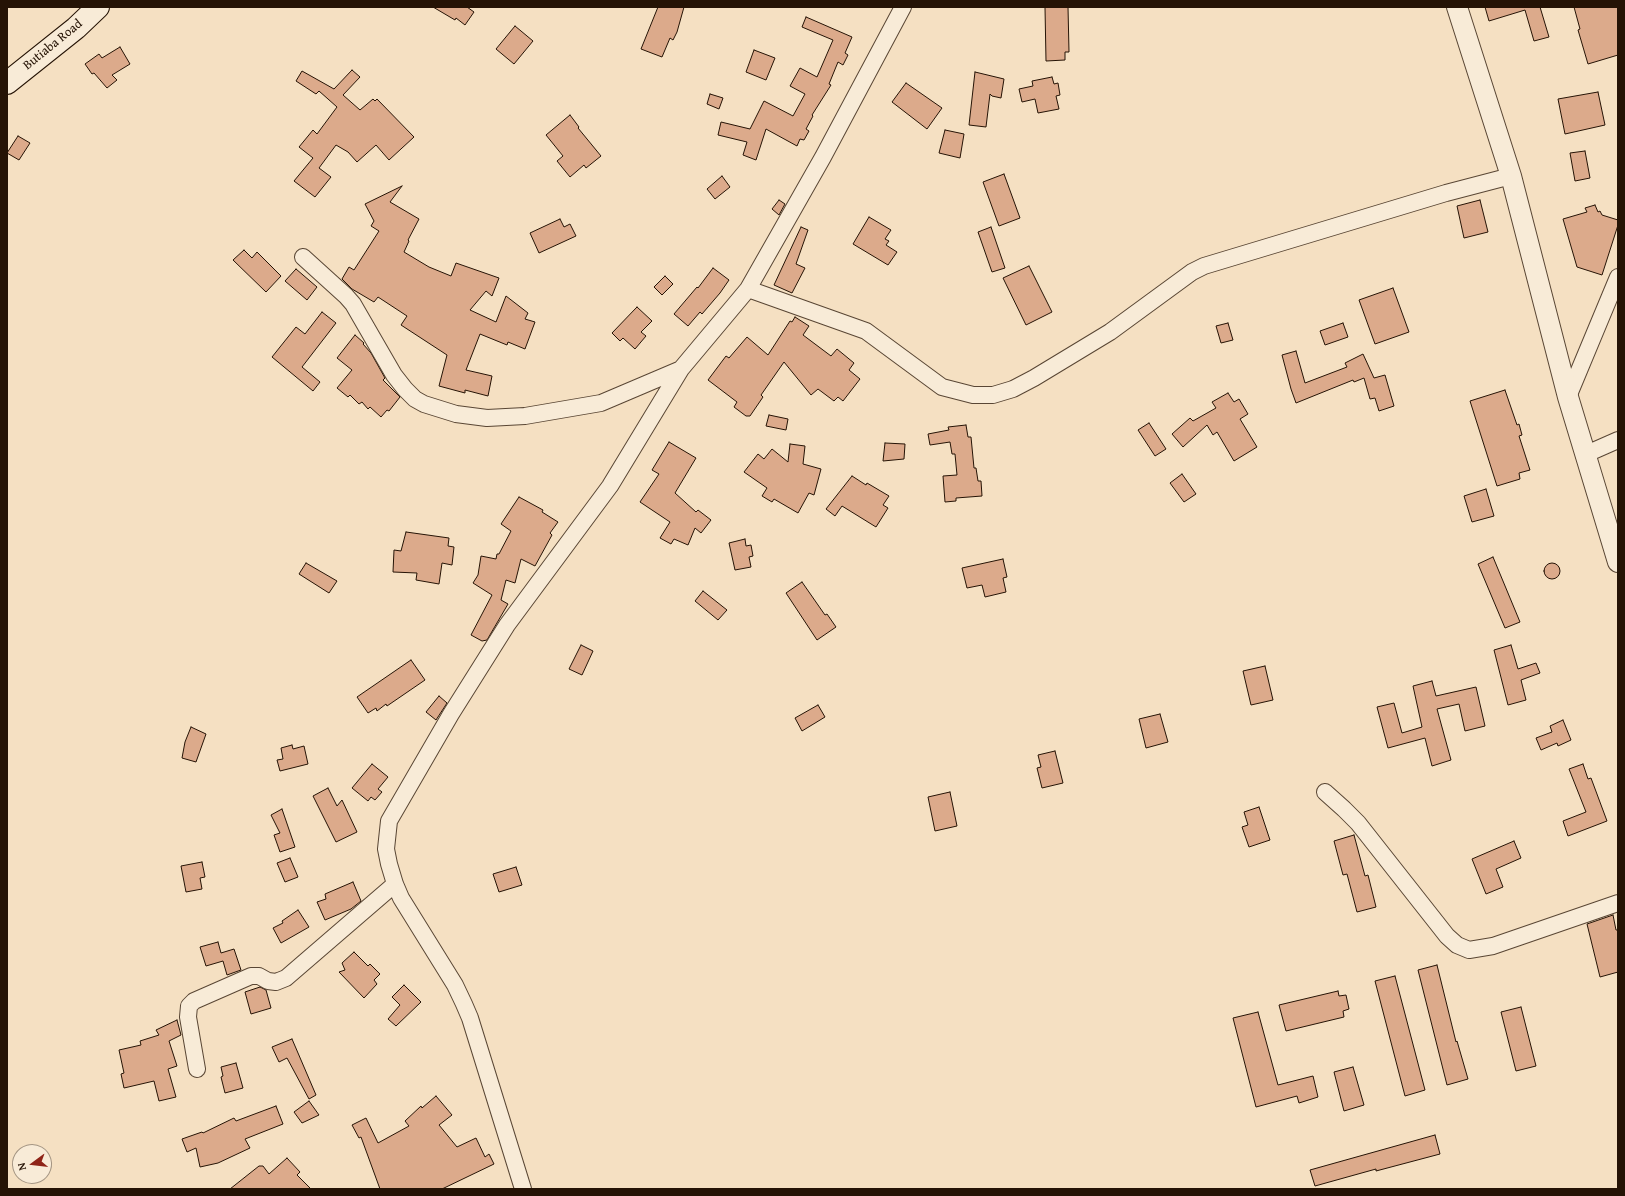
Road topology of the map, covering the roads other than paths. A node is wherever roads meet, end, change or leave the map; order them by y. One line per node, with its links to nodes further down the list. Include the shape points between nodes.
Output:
1 (98, 7): 4 (main road, Butiaba Road, via 76,28)
2 (903, 7): 8 (street, via 823,157)
3 (1457, 7): 5 (street)
4 (7, 83)
5 (1511, 176): 8 (street, via 1204,266 1110,332 1034,378 1013,389 993,395 972,395 942,387 866,332); 10 (street)
6 (303, 258): 9 (street, via 353,304 390,370 405,389 424,404 456,414 487,418 525,416 601,403)
7 (1618, 277): 10 (street)
8 (748, 289): 9 (street)
9 (681, 370): 15 (street, via 610,486 507,625 451,714 389,821 386,849)
10 (1568, 397): 12 (street)
11 (1618, 440): 12 (street)
12 (1584, 455): 13 (street)
13 (1618, 562)
14 (1325, 792): 16 (street, via 1358,824 1447,936 1469,950 1493,946)
15 (395, 884): 17 (street, via 286,978 276,982 251,976 194,1001 189,1006 188,1017); 18 (street, via 455,985 470,1018)
16 (1618, 903)
17 (197, 1069)
18 (523, 1189)

